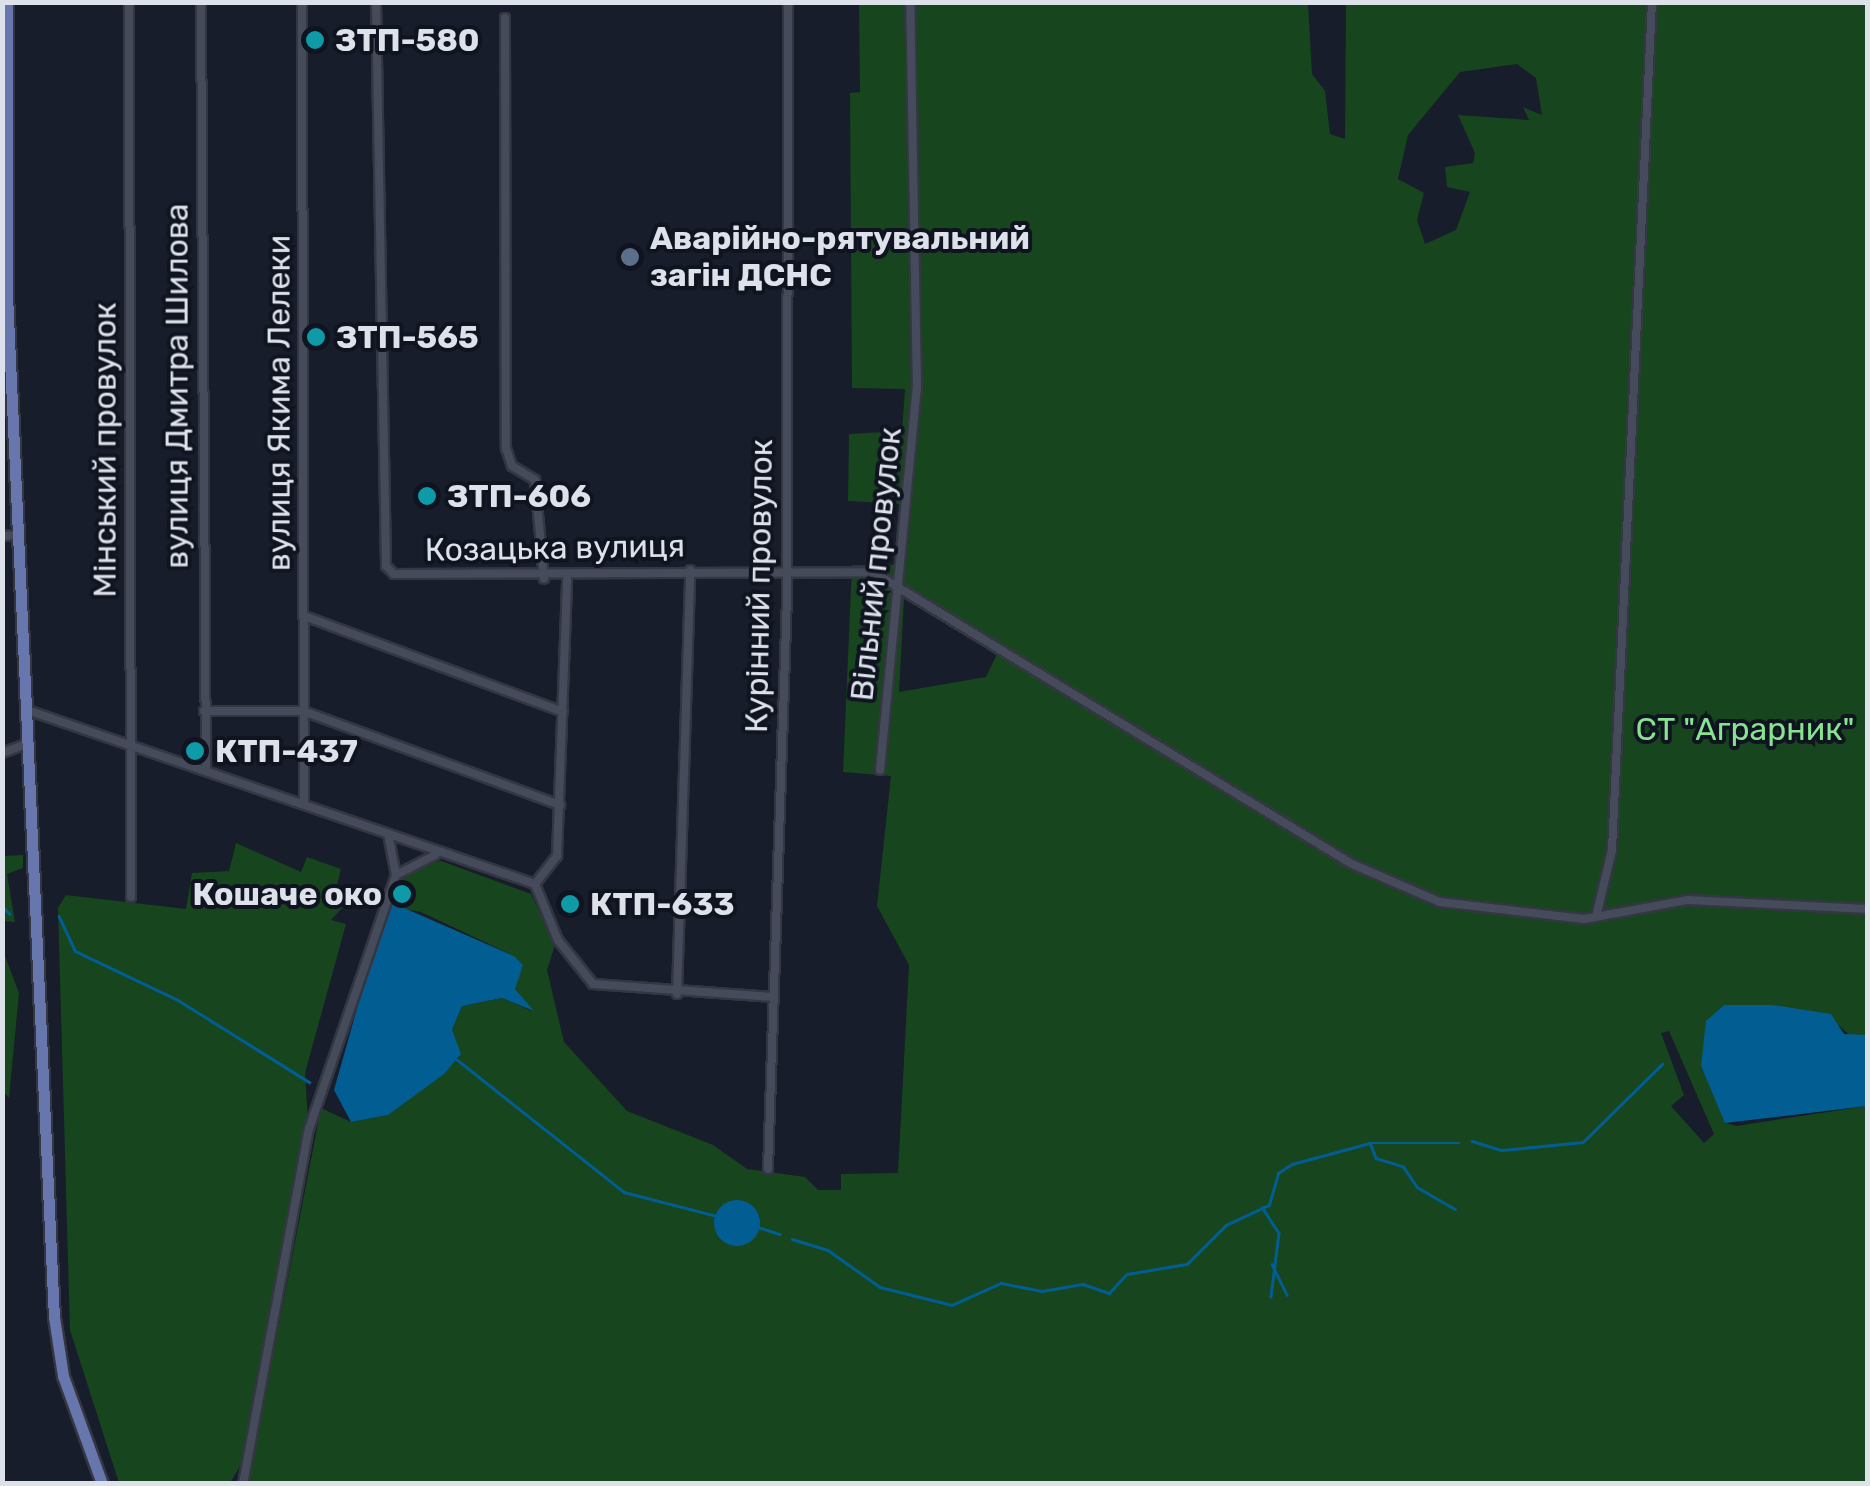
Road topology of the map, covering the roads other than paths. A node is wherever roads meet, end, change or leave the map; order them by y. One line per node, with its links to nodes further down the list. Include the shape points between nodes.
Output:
1 (7, 2): 10 (main road)
2 (128, 2): 23 (street, Мінський провулок)
3 (201, 2): 20 (street, вулиця Дмитра Шилова)
4 (302, 2): 18 (street, вулиця Якима Лелеки)
5 (376, 2): 16 (street, Козацька вулиця, via 386,566 404,577)
6 (788, 2): 13 (street, Курінний провулок)
7 (910, 2): 17 (street, Вільний провулок, via 918,390 906,562)
8 (1652, 2): 36 (street, via 1612,850)
9 (505, 18): 16 (street, via 506,448 512,466 534,480)
10 (5, 294): 11 (main road)
11 (18, 535): 12 (street); 19 (main road)
12 (2, 536)
13 (785, 568): 14 (street, Козацька вулиця); 17 (street, Козацька вулиця, via 873,572); 38 (street, Курінний провулок)
14 (690, 570): 15 (street, Козацька вулиця); 37 (street)
15 (567, 579): 16 (street, Козацька вулиця); 22 (street)
16 (544, 580)
17 (893, 582): 27 (street, Вільний провулок); 36 (street, via 1403,890 1440,902)
18 (304, 616): 21 (street, вулиця Якима Лелеки); 22 (street)
19 (27, 710): 23 (street); 24 (main road)
20 (204, 710): 21 (street); 26 (street, вулиця Дмитра Шилова)
21 (303, 711): 28 (street, вулиця Якима Лелеки); 29 (street)
22 (563, 712): 29 (street)
23 (131, 739): 26 (street); 34 (street, Мінський провулок)
24 (29, 742): 25 (street); 40 (main road, via 44,1125 63,1376)
25 (2, 753)
26 (206, 769): 28 (street)
27 (880, 770)
28 (304, 804): 30 (street)
29 (560, 805): 33 (street, via 557,856)
30 (388, 838): 31 (street); 32 (street)
31 (435, 855): 32 (street); 33 (street)
32 (396, 876): 41 (street, via 309,1129)
33 (535, 884): 37 (street, via 558,940 593,984)
34 (131, 897)
35 (1868, 908): 36 (street, via 1688,900)
36 (1596, 917)
37 (678, 994): 38 (street)
38 (774, 997): 39 (street, Курінний провулок)
39 (768, 1170)
40 (102, 1484)
41 (244, 1484)

